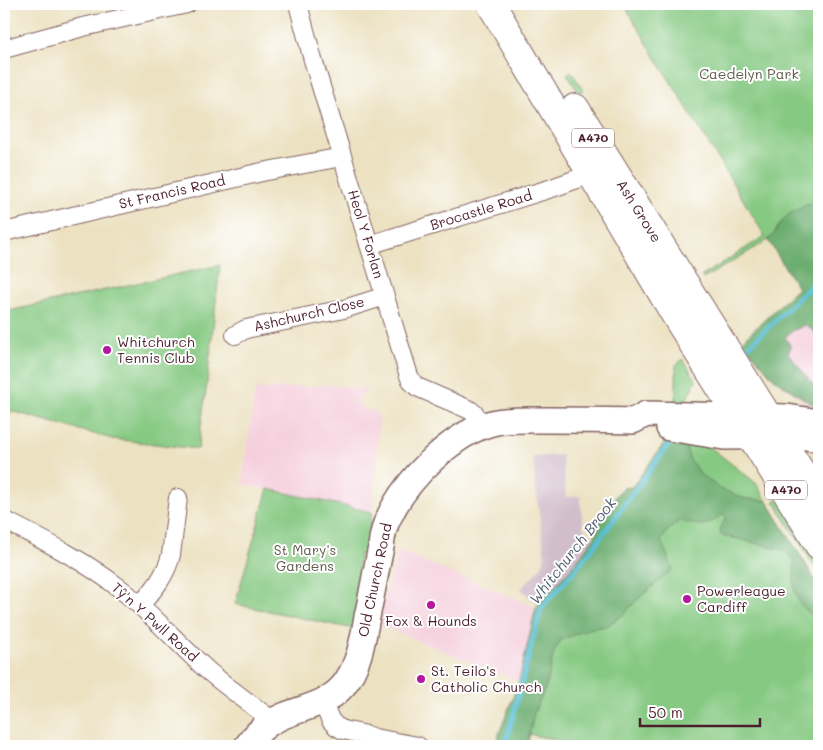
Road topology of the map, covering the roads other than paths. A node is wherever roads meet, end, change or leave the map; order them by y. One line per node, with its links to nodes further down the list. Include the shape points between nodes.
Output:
1 (187, 4): 5 (street)
2 (298, 4): 6 (street, Heol Y Forlan)
3 (491, 4): 7 (highway, Ash Grove / A470)
4 (512, 4): 13 (highway, Ash Grove / A470, via 584,122)
5 (4, 49)
6 (342, 157): 8 (street, St Francis Road, via 262,172); 9 (street, Heol Y Forlan)
7 (592, 172): 9 (street, Brocastle Road, via 552,188); 13 (highway, Ash Grove / A470, via 722,391)
8 (4, 232)
9 (369, 246): 10 (street, Heol Y Forlan)
10 (385, 296): 11 (street, Ashchurch Close, via 344,309 246,329); 14 (street, Heol Y Forlan, via 413,383 470,410)
11 (235, 335)
12 (819, 422): 13 (street, via 787,417)
13 (759, 426): 14 (street, Old Church Road, via 724,436 645,426 633,421 512,420); 15 (street); 17 (highway, A470); 19 (highway, A470, via 783,486)
14 (483, 427): 21 (street, Old Church Road, via 441,452 408,486 395,506 384,530 357,661 344,685)
15 (819, 439)
16 (178, 498): 20 (street, via 172,555 159,583)
17 (819, 500)
18 (4, 520): 20 (street, Tŷ'n Y Pwll Road, via 89,566)
19 (819, 545)
20 (140, 605): 22 (street, Tŷ'n Y Pwll Road, via 206,669)
21 (322, 702): 22 (street, Old Church Road); 23 (street, via 336,726 367,735)
22 (273, 721): 24 (street, Old Church Road)
23 (375, 742): 25 (street)
24 (247, 746)
25 (418, 746)

